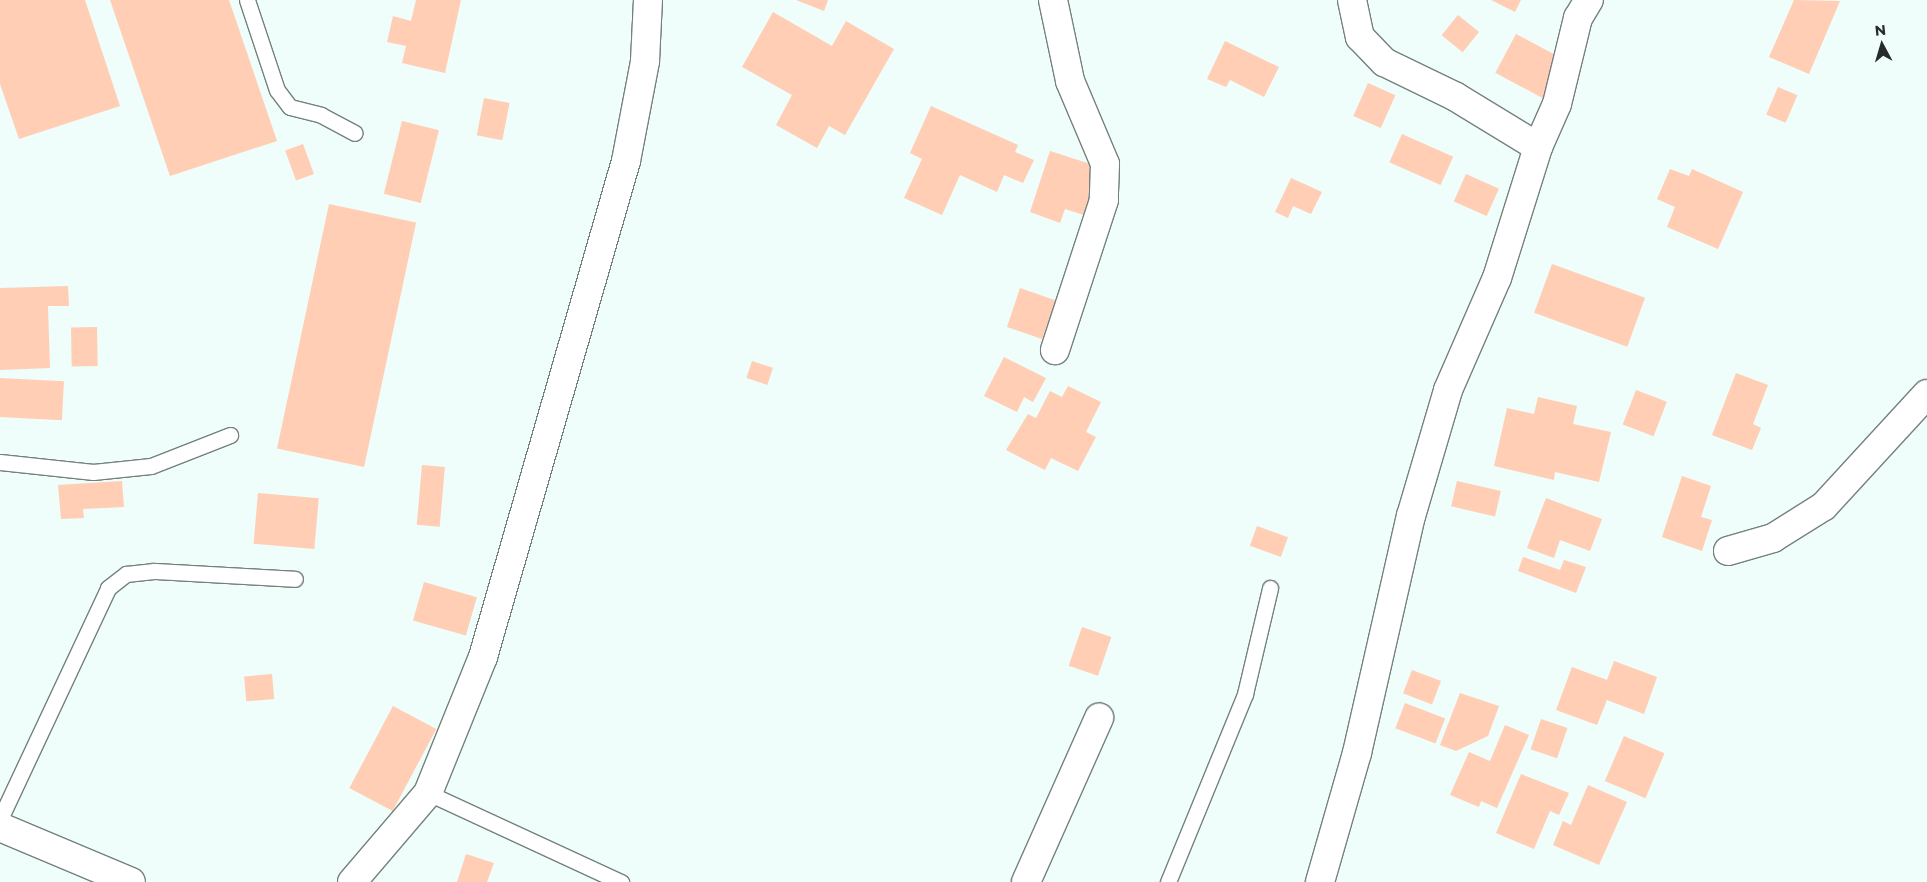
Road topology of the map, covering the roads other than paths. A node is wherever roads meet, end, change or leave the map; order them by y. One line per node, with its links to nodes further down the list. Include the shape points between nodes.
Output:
1 (247, 0): 6 (lane, via 276,90 290,107 321,116)
2 (648, 0): 16 (street, via 645,61 626,161 483,657)
3 (1053, 0): 8 (street, via 1070,81 1104,164 1104,200)
4 (1352, 0): 7 (street, via 1360,37 1384,62 1456,98)
5 (1589, 0): 7 (street, via 1578,18 1557,104)
6 (355, 133)
7 (1538, 147): 24 (street, via 1498,278 1448,390 1410,516 1357,753)
8 (1055, 350)
9 (1927, 394): 12 (street, via 1824,506 1773,538)
10 (230, 435): 11 (lane, via 198,451 142,467 93,472)
11 (0, 462)
12 (1728, 551)
13 (295, 579): 17 (lane, via 154,571 126,574 108,588)
14 (1270, 588): 23 (lane, via 1245,694)
15 (1099, 718): 22 (street)
16 (428, 793): 20 (street); 21 (lane)
17 (0, 819)
18 (0, 827): 19 (street)
19 (131, 882)
20 (352, 882)
21 (621, 882)
22 (1026, 882)
23 (1168, 882)
24 (1320, 882)

